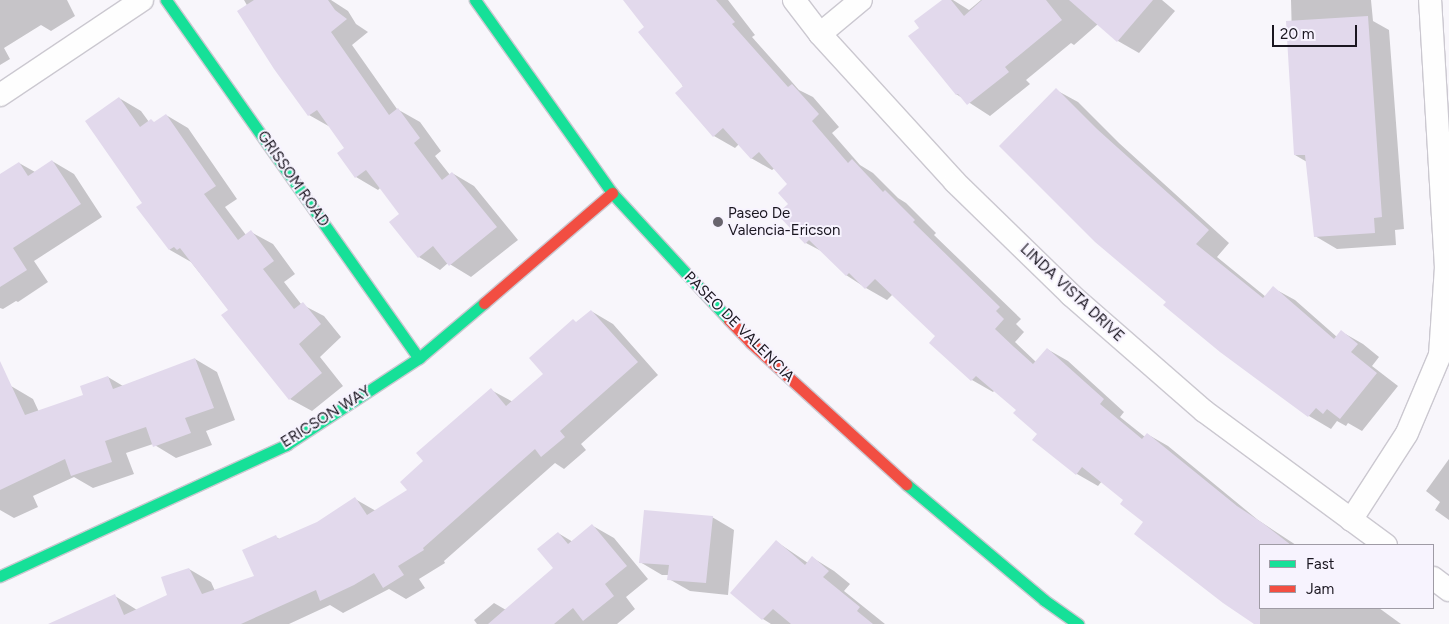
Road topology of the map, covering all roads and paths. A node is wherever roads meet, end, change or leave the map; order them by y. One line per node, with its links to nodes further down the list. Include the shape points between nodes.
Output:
1 (142, 0): 8 (street)
2 (166, 0): 10 (street, GRISSOM ROAD)
3 (475, 0): 9 (street, PASEO DE VALENCIA)
4 (794, 0): 7 (street, LINDA VISTA DRIVE)
5 (861, 0): 7 (street)
6 (1430, 0): 11 (street, via 1446,268 1440,355 1407,433)
7 (820, 34): 11 (street, LINDA VISTA DRIVE, via 956,182 1071,295 1204,411)
8 (0, 95)
9 (612, 193): 10 (street, ERICSON WAY); 16 (street, PASEO DE VALENCIA, via 751,343 916,493 1044,600)
10 (419, 358): 13 (street, ERICSON WAY, via 286,445)
11 (1351, 520): 12 (street, LINDA VISTA DRIVE)
12 (1385, 544)
13 (0, 576)
14 (1434, 579): 15 (street)
15 (1449, 590)
16 (1078, 624)

